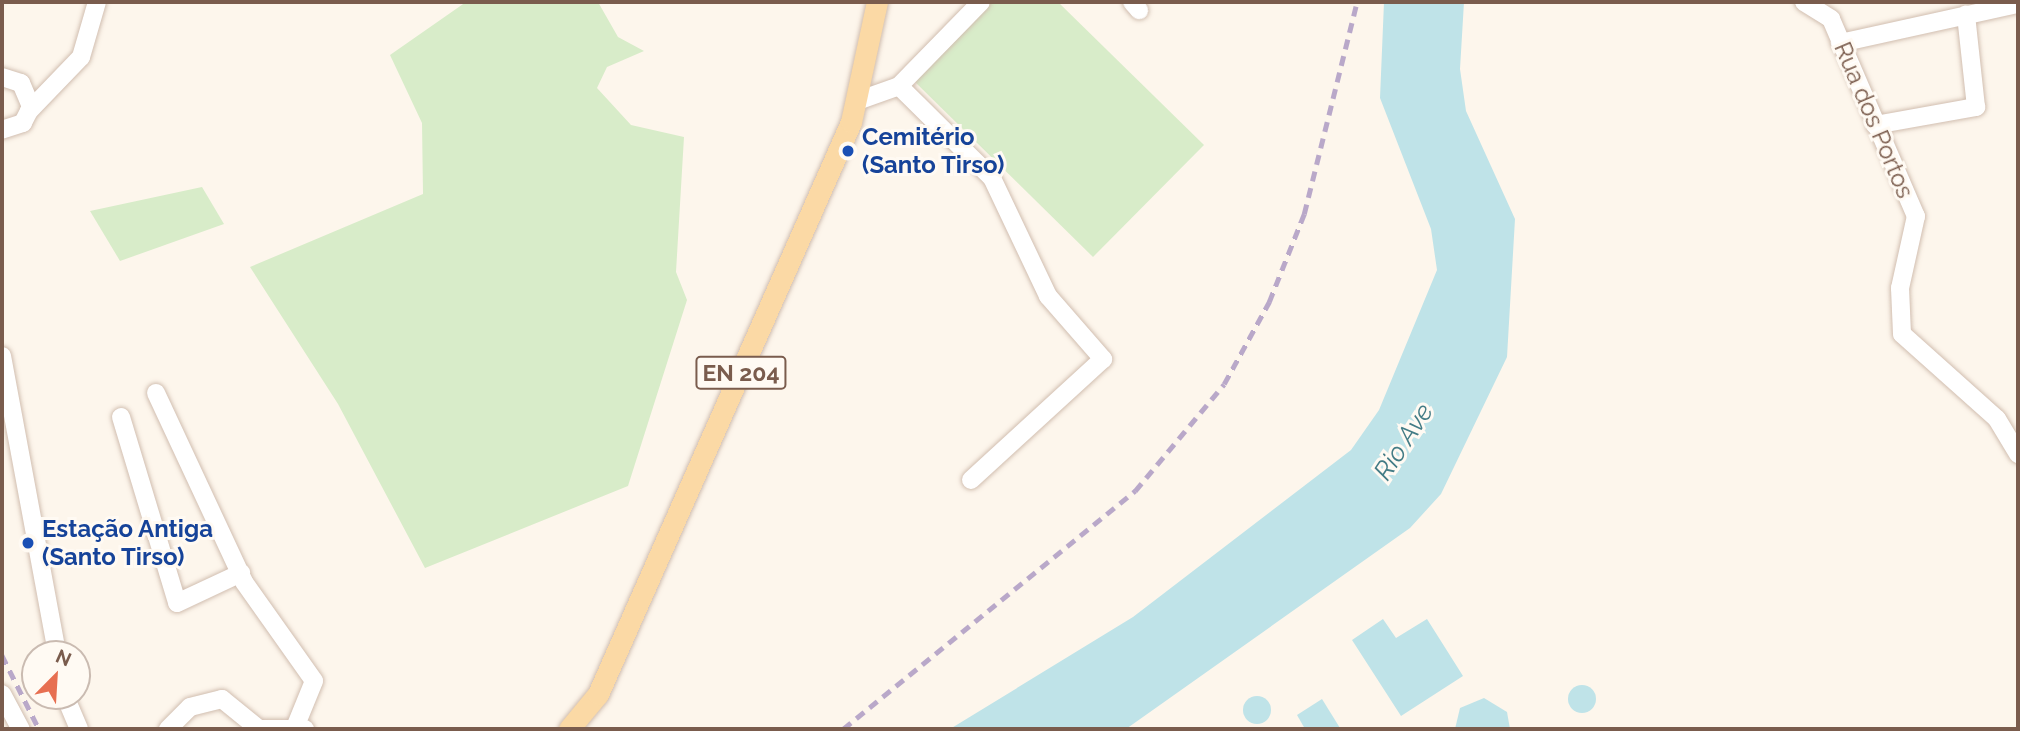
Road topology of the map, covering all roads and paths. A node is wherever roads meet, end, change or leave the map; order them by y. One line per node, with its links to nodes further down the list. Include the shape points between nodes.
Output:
1 (97, 2): 10 (street, via 81,57)
2 (877, 2): 12 (main road, EN 204)
3 (981, 2): 11 (street)
4 (1804, 2): 7 (street, Rua dos Portos, via 1831,19)
5 (2018, 4): 6 (street)
6 (1966, 15): 7 (street); 14 (street, via 1976,107)
7 (1840, 43): 14 (street, Rua dos Portos)
8 (2, 77): 9 (street)
9 (21, 83): 10 (street); 13 (street)
10 (54, 86): 13 (street)
11 (899, 86): 12 (street); 20 (street, via 992,178 1048,296 1103,359)
12 (860, 100): 30 (main road, EN 204, via 598,694)
13 (29, 111): 15 (street)
14 (1875, 125): 19 (street, Rua dos Portos, via 1916,216 1900,288 1902,334 1997,419)
15 (4, 132)
16 (2, 356): 22 (street)
17 (156, 393): 21 (street)
18 (121, 417): 21 (street, via 177,603)
19 (2018, 454)
20 (971, 480)
21 (241, 573): 25 (street, via 314,681)
22 (54, 640)
23 (2, 694): 26 (street)
24 (71, 710): 27 (street)
25 (300, 727): 29 (street)
26 (21, 729)
27 (79, 729)
28 (168, 729): 29 (street, via 190,707 222,699)
29 (260, 729)
30 (569, 729)

